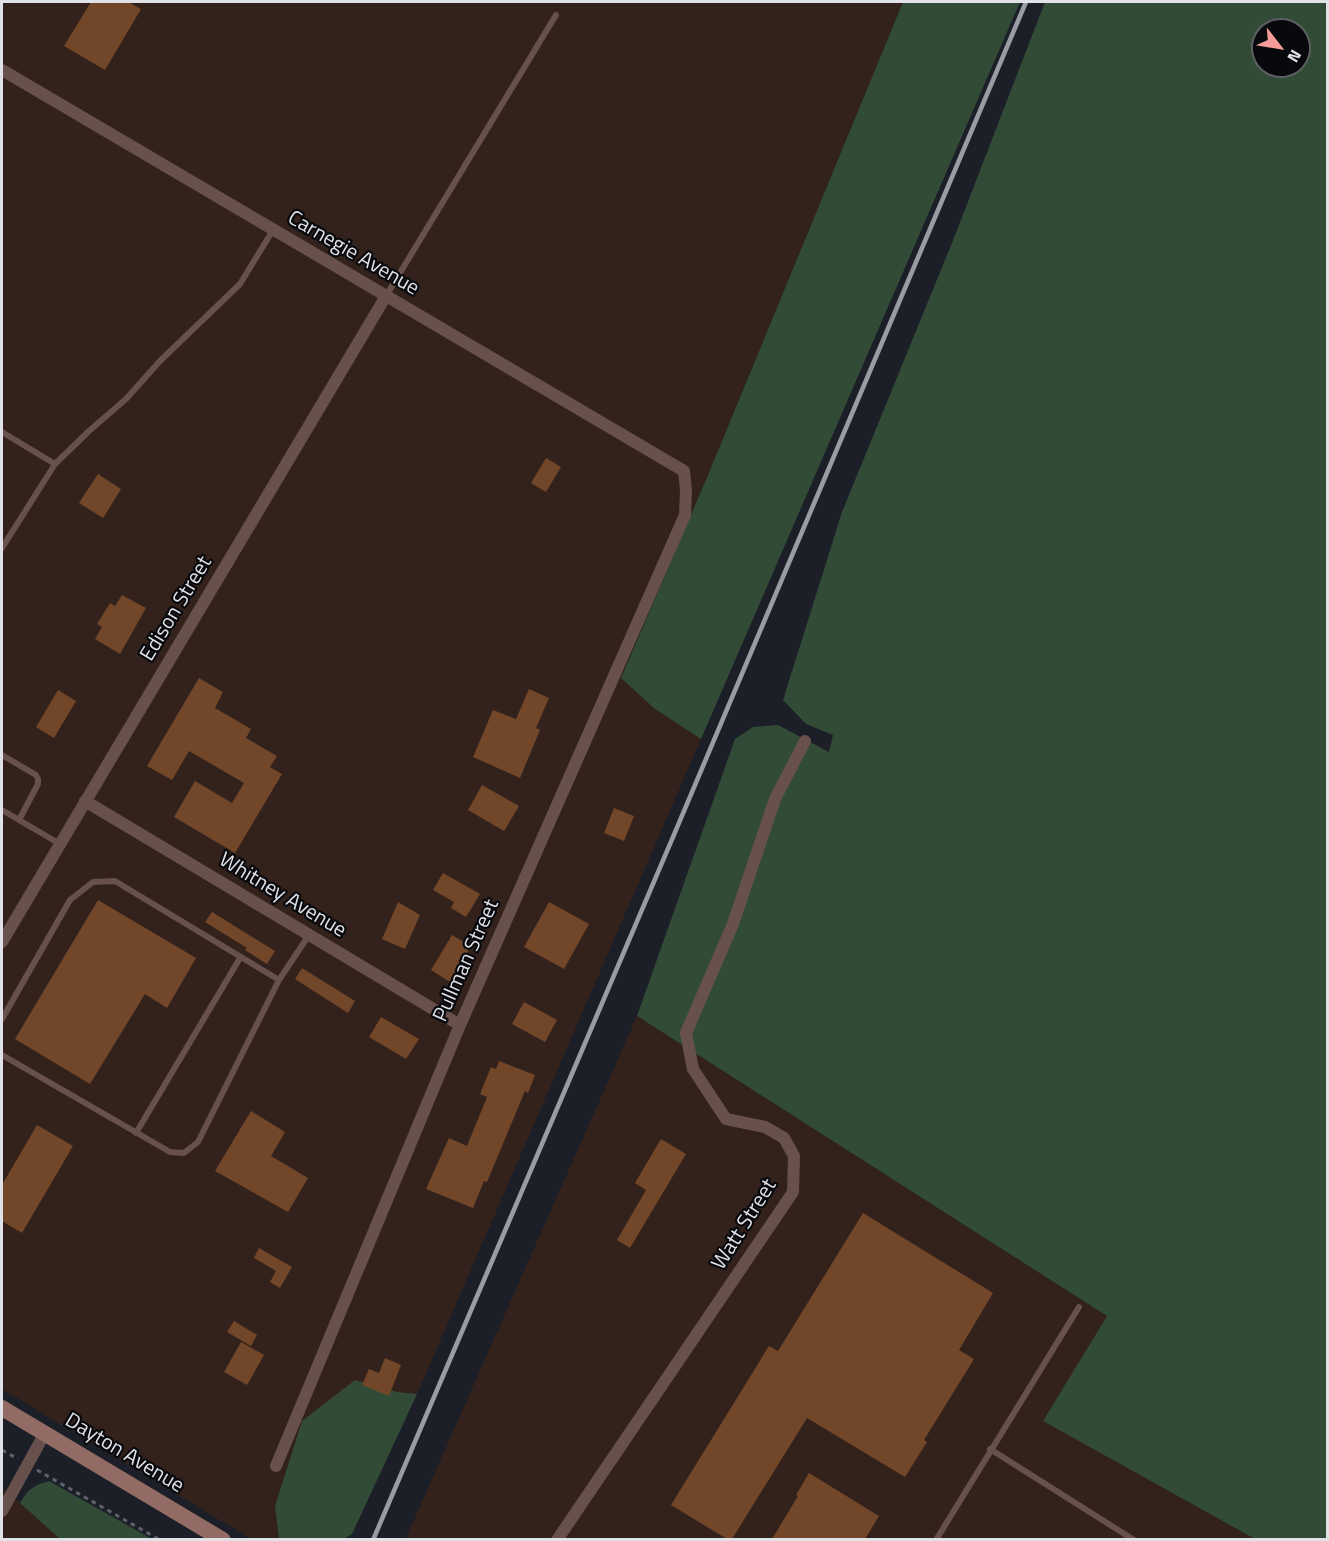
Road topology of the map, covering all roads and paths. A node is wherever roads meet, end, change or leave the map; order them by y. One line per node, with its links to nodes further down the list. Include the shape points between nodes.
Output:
1 (556, 15): 4 (lane)
2 (2, 70): 3 (street, Carnegie Avenue)
3 (273, 230): 4 (street, Carnegie Avenue); 6 (lane, via 240,284)
4 (386, 296): 7 (street, Carnegie Avenue); 11 (street, Edison Street)
5 (2, 432): 6 (lane)
6 (55, 464): 8 (lane)
7 (684, 471): 20 (street, Pullman Street, via 685,515)
8 (2, 548)
9 (805, 741): 33 (street, Watt Street, via 775,800 733,924 686,1033 693,1069 726,1119 765,1127 784,1138 794,1156 793,1192)
10 (2, 755): 13 (lane, via 38,779)
11 (85, 801): 14 (street, Edison Street); 15 (street, Whitney Avenue)
12 (2, 810): 13 (lane)
13 (19, 820): 14 (lane)
14 (60, 844): 16 (street, Edison Street)
15 (309, 935): 18 (lane); 20 (street, Whitney Avenue)
16 (2, 942)
17 (240, 958): 18 (lane); 19 (lane, via 115,881 93,882 70,900); 22 (lane)
18 (279, 980): 22 (lane, via 198,1142 184,1153 170,1152)
19 (2, 1019)
20 (460, 1025): 29 (street, Pullman Street)
21 (2, 1055): 22 (lane)
22 (136, 1133)
23 (1079, 1307): 26 (lane)
24 (2, 1408): 25 (main road, Dayton Avenue)
25 (45, 1433): 28 (street); 32 (main road, Dayton Avenue)
26 (990, 1449): 34 (lane); 35 (lane)
27 (2, 1450): 28 (path)
28 (27, 1464): 30 (street); 31 (path)
29 (276, 1466)
30 (2, 1511)
31 (160, 1539)
32 (224, 1539)
33 (557, 1539)
34 (936, 1539)
35 (1134, 1539)

